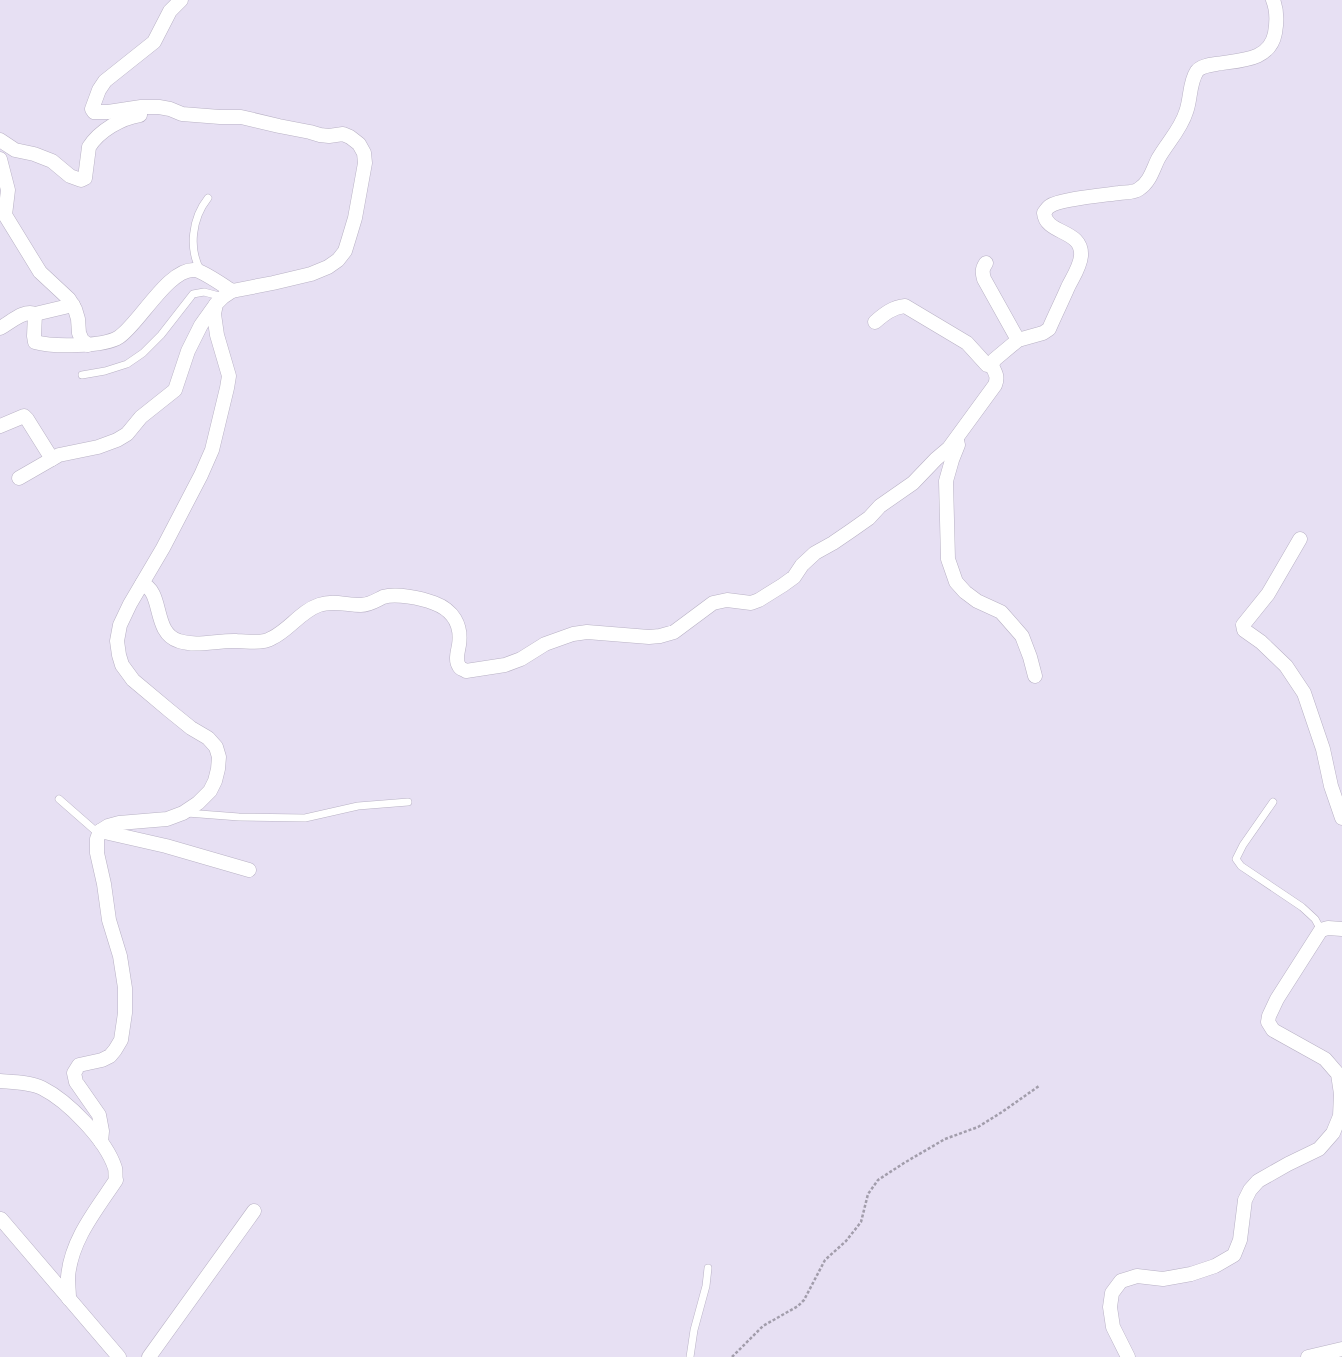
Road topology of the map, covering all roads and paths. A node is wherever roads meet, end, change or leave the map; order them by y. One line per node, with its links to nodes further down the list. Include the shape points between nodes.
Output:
1 (181, 0): 3 (street, via 170,11 154,42 105,81 98,90 92,109 99,113 142,107)
2 (1272, 0): 16 (street, via 1277,22 1274,41 1257,57 1208,65 1198,70 1178,130 1145,184 1132,192 1060,202 1050,205 1044,213 1051,225 1076,240 1081,256 1078,269 1049,329)
3 (170, 109): 4 (street, via 134,116 108,128 89,147 85,178 81,180 70,176 52,161 14,150); 9 (street, via 182,114 241,117 320,135 343,134 359,144 364,153 365,163 355,218 345,252 338,260 311,274)
4 (0, 140)
5 (0, 159): 10 (street, via 8,190 5,215 40,272 69,299)
6 (208, 198): 8 (lane, via 198,214 194,228 193,244 197,264)
7 (986, 263): 16 (street, via 983,267 984,279)
8 (203, 274): 9 (street); 17 (street, via 196,270 186,271 176,277 118,338)
9 (224, 297): 14 (street); 15 (street, via 214,314); 19 (lane, via 204,292 193,294 161,335 138,356 127,364)
10 (72, 306): 11 (street); 17 (street, via 78,319 82,340)
11 (35, 314): 13 (street, via 26,313); 17 (street, via 35,342 58,346)
12 (875, 322): 18 (street, via 898,306 905,306 967,343 987,365)
13 (0, 328)
14 (197, 333): 15 (street); 22 (street, via 184,360 175,390 141,417 127,434 117,440)
15 (217, 335): 25 (street, via 229,376 212,450)
16 (1018, 340): 18 (street, via 994,360)
17 (88, 345)
18 (992, 366): 21 (street, via 997,375 995,385)
19 (82, 375)
20 (0, 426): 22 (street, via 24,416)
21 (955, 439): 25 (street, via 949,448 912,482 880,506 869,518 815,553 794,577 759,600 751,603 728,600 713,604 674,632 660,636 587,632 573,634 545,644 521,659 505,665 466,671 461,668 457,661 459,632 452,614 432,602 394,595 361,605 336,602 318,605 273,638 264,641 179,641 172,638 166,630 150,588); 26 (street, via 958,445 946,481 948,559 956,582 965,592 977,601 1001,612 1022,636)
22 (52, 459): 23 (street)
23 (18, 478)
24 (1300, 539): 31 (street, via 1277,581 1244,625 1244,630 1286,666 1304,693)
25 (142, 584): 30 (street, via 120,625 117,641 122,665 134,680 170,711 208,738 216,746 219,757 215,781 210,791 198,803)
26 (1035, 676)
27 (59, 799): 32 (lane)
28 (408, 802): 30 (lane, via 358,806 305,818 239,818)
29 (1273, 802): 35 (lane, via 1236,859 1242,866 1302,907 1315,919)
30 (182, 812): 32 (street, via 167,819 119,823)
31 (1342, 818)
32 (100, 832): 33 (street, via 166,846); 38 (street, via 97,853 109,920 120,956 125,988 125,1013 121,1040 110,1056 79,1065 74,1073 76,1082 99,1115)
33 (249, 870)
34 (1342, 929): 35 (street)
35 (1321, 930): 48 (street, via 1277,999 1268,1022 1273,1030 1325,1058 1338,1074 1341,1094 1340,1116 1333,1133 1319,1149 1288,1164 1258,1182 1250,1190 1245,1200 1240,1240 1234,1255 1215,1266 1191,1274 1164,1278 1137,1276 1121,1281 1112,1293 1110,1307 1113,1327)
36 (0, 1081): 38 (street, via 41,1088 67,1104)
37 (1039, 1086): 47 (path, via 984,1123 945,1140 878,1180 868,1194 861,1222 846,1241 825,1260 804,1300 763,1326)
38 (101, 1142): 42 (street, via 115,1169 116,1180 76,1243 68,1278)
39 (254, 1211): 45 (street)
40 (1, 1219): 42 (street)
41 (708, 1268): 46 (lane)
42 (69, 1299): 44 (street)
43 (1342, 1349): 49 (street)
44 (119, 1357)
45 (149, 1357)
46 (690, 1357)
47 (732, 1357)
48 (1128, 1357)
49 (1308, 1357)

